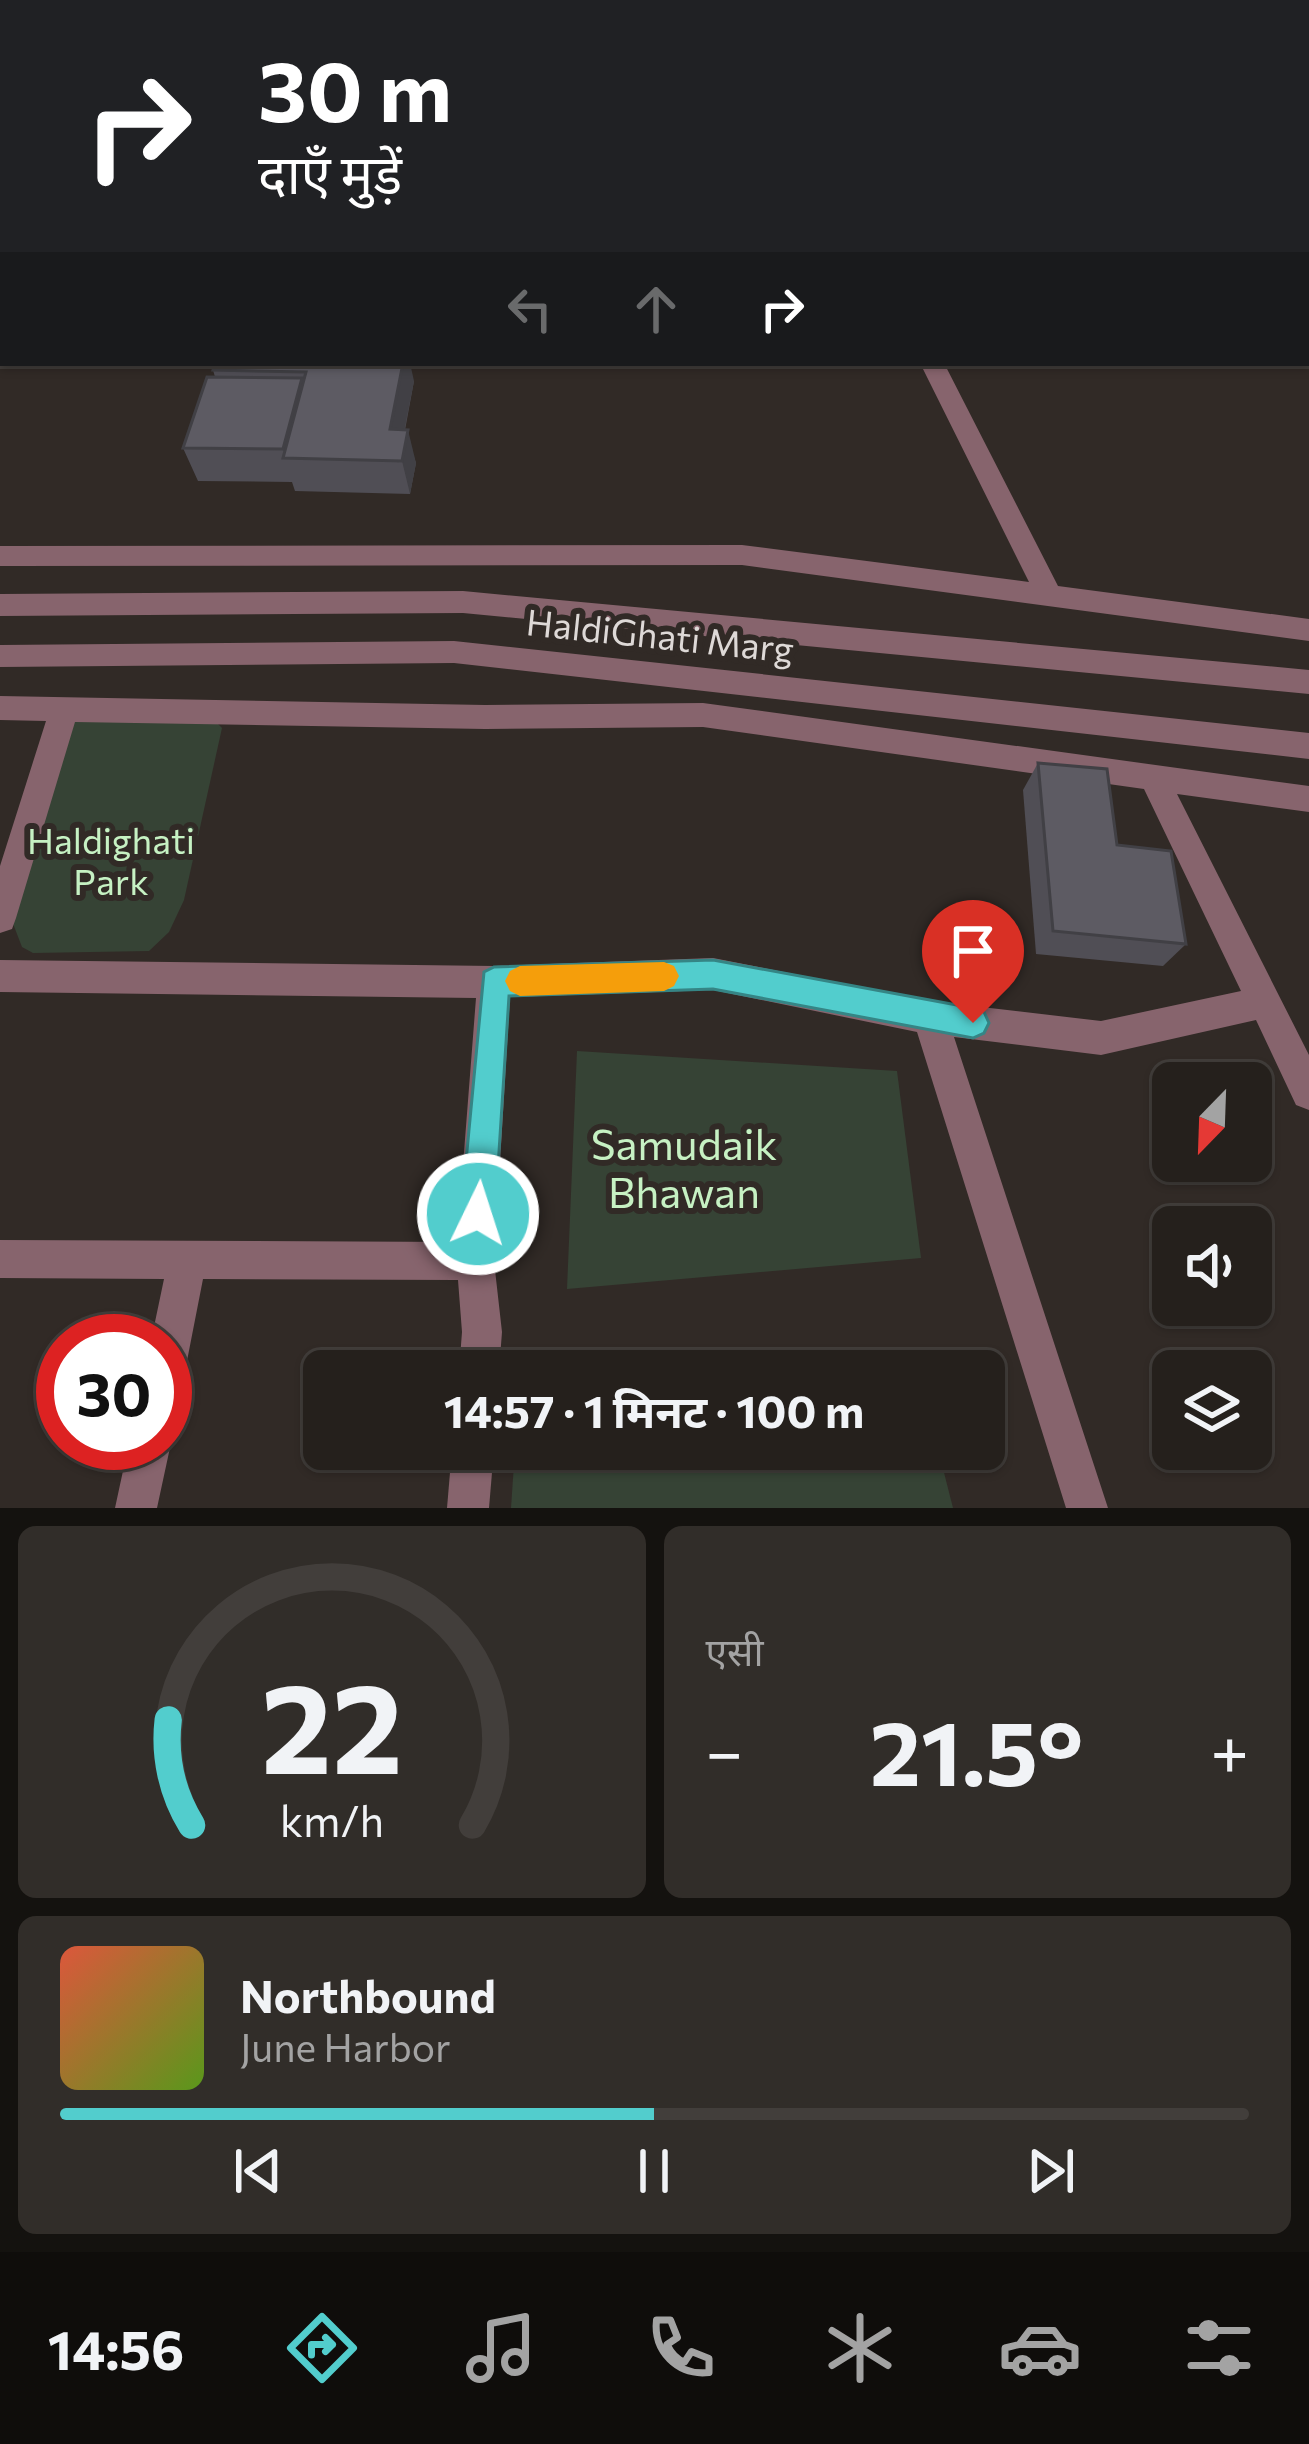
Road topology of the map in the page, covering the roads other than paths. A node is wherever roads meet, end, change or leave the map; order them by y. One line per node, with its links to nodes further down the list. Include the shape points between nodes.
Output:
1 (934, 366): 3 (street)
2 (0, 556): 3 (street, via 742,555)
3 (1048, 593): 5 (street)
4 (0, 605): 7 (street, HaldiGhati Marg, via 463,602)
5 (1309, 630)
6 (0, 656): 10 (street, HaldiGhati Marg, via 454,652)
7 (1309, 682)
8 (0, 708): 9 (street)
9 (64, 709): 11 (street, via 704,715); 13 (street)
10 (1309, 746)
11 (1152, 776): 12 (street); 16 (street)
12 (1309, 799)
13 (0, 918)
14 (0, 976): 15 (street)
15 (494, 982): 17 (street, via 713,974); 20 (street)
16 (1264, 1002): 17 (street, via 1101,1038); 18 (street)
17 (930, 1018): 28 (street)
18 (1309, 1093)
19 (0, 1259): 21 (street)
20 (475, 1261): 21 (street); 23 (street)
21 (188, 1262): 22 (street)
22 (177, 1314)
23 (481, 1350)
24 (144, 1470): 26 (street)
25 (471, 1470): 27 (street)
26 (136, 1508)
27 (468, 1508)
28 (1087, 1508)

